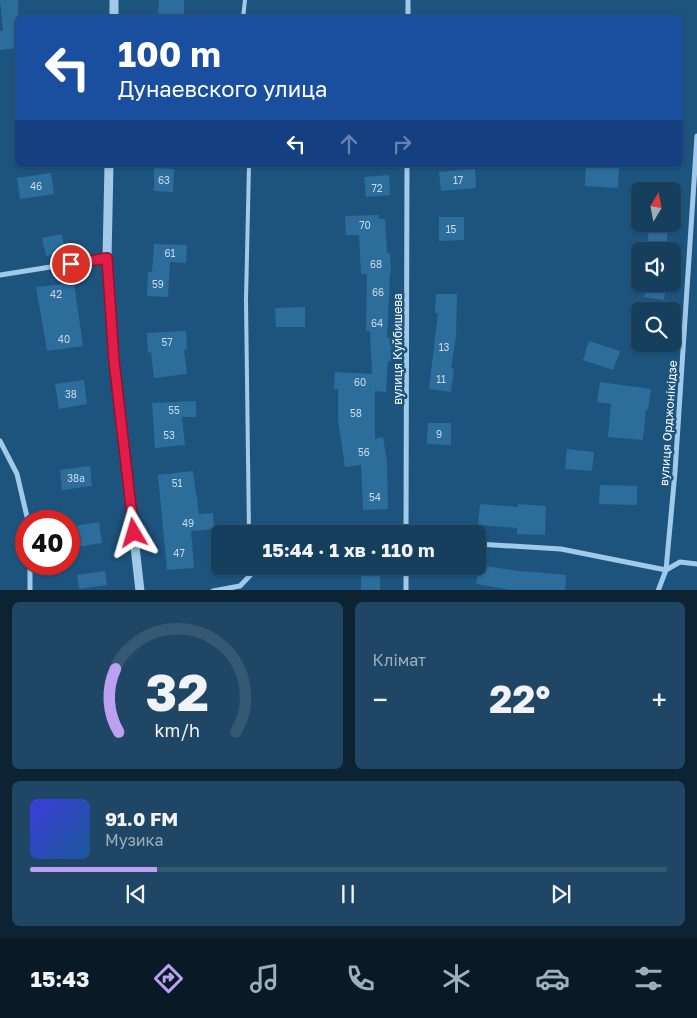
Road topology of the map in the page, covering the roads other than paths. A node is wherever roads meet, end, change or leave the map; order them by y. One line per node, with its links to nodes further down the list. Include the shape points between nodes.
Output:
1 (114, 0): 4 (street)
2 (245, 0): 5 (lane)
3 (408, 0): 6 (street)
4 (114, 15)
5 (243, 15)
6 (408, 15)
7 (697, 136): 19 (street, вулиця Орджонікідзе)
8 (109, 167): 11 (street)
9 (249, 167): 15 (lane, via 246,300)
10 (407, 167): 16 (street, вулиця Куйбишева)
11 (107, 258): 12 (street); 24 (street, via 114,361)
12 (0, 275)
13 (0, 441): 14 (street, via 17,474)
14 (25, 510)
15 (250, 525)
16 (406, 525)
17 (486, 544): 19 (street, via 561,549)
18 (697, 564): 19 (street, via 680,562)
19 (666, 570): 27 (street, вулиця Орджонікідзе)
20 (30, 575): 23 (street)
21 (406, 575): 26 (street)
22 (250, 577): 25 (street, via 240,586)
23 (30, 590)
24 (140, 590)
25 (213, 590)
26 (406, 590)
27 (658, 590)

